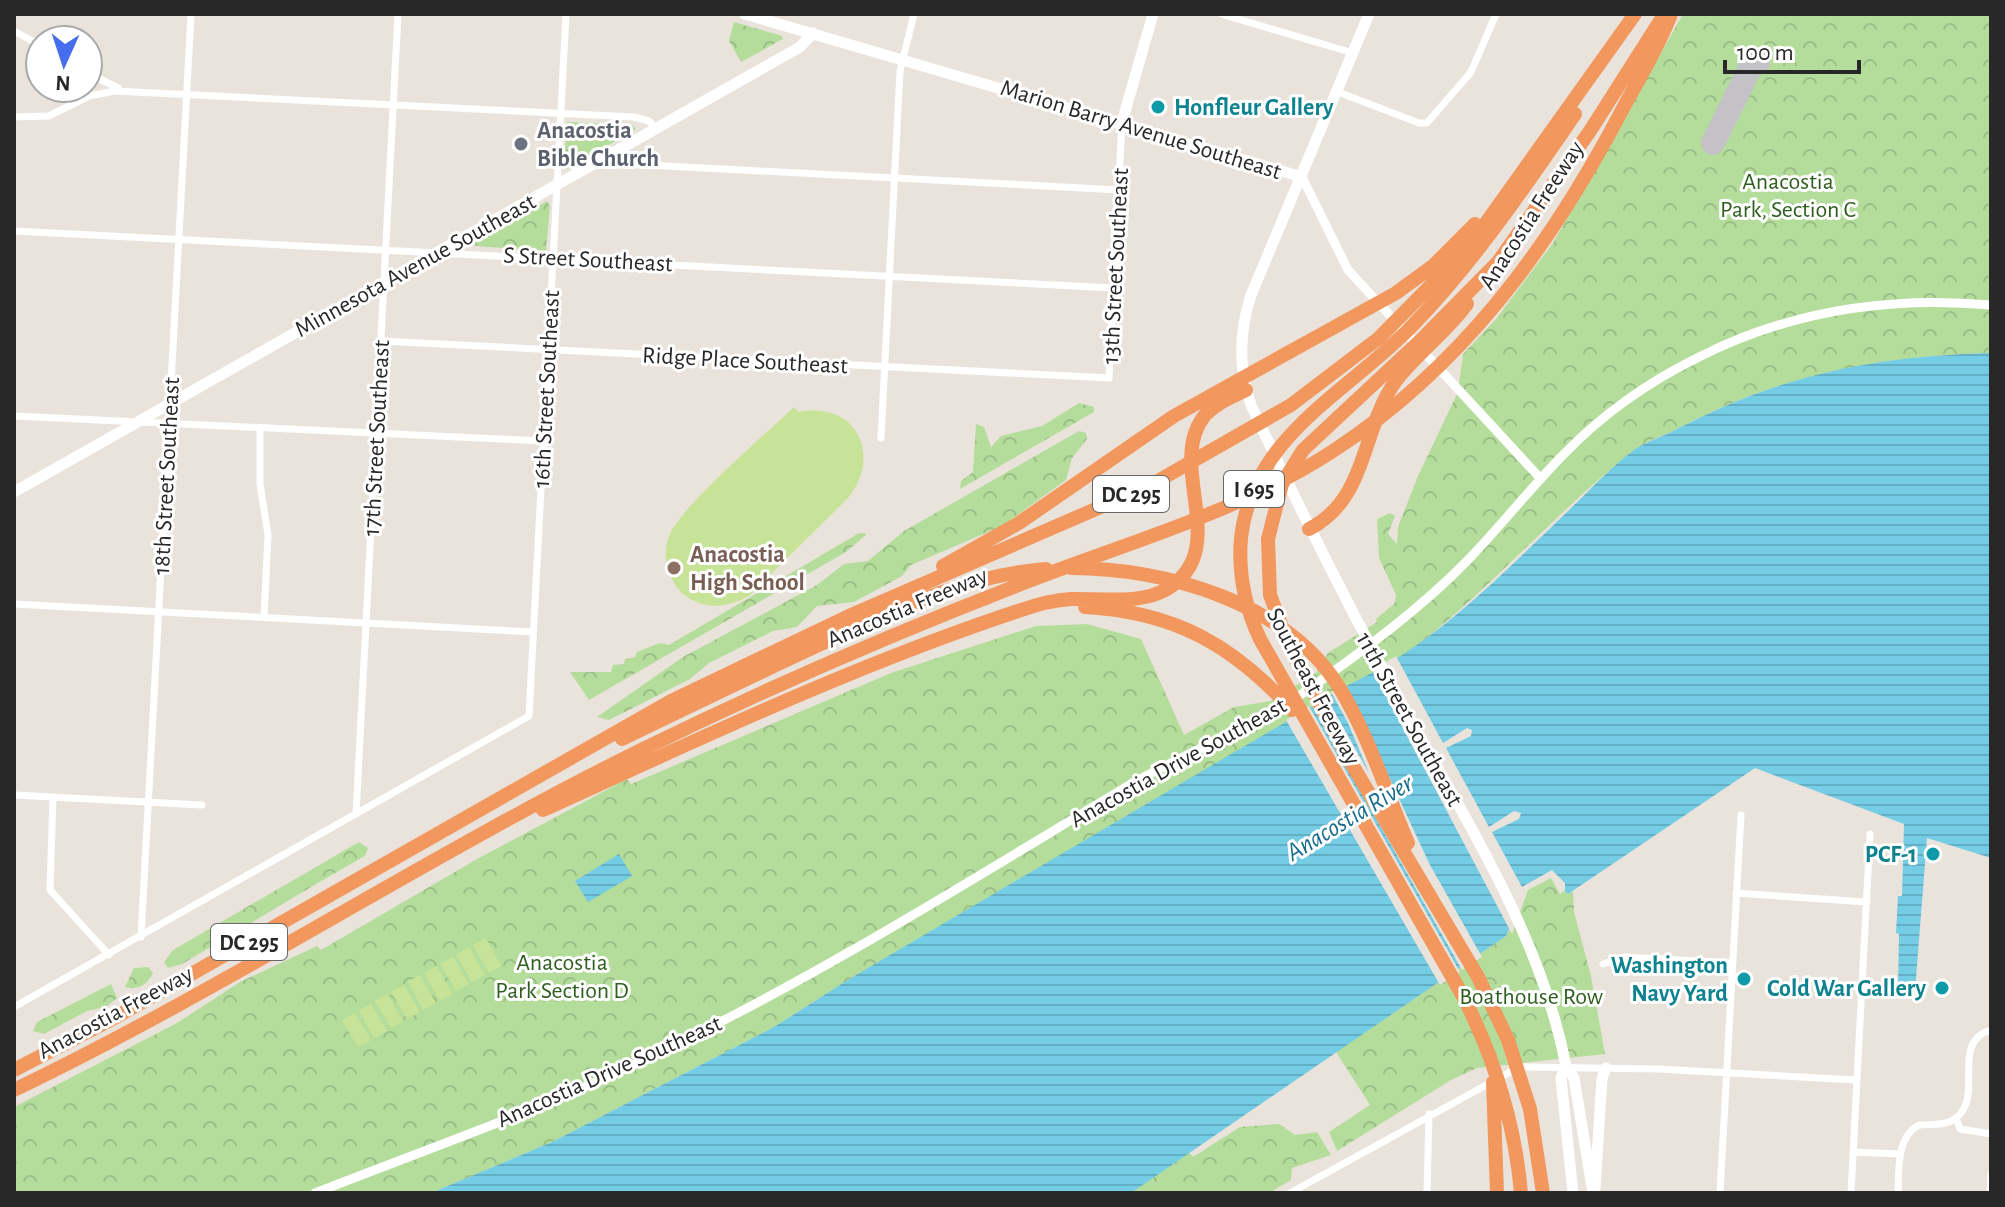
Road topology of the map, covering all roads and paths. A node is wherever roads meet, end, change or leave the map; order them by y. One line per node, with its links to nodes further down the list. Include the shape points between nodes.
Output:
1 (191, 14): 20 (street, 18th Street Southeast)
2 (398, 14): 22 (street, 17th Street Southeast)
3 (566, 14): 24 (street, 16th Street Southeast)
4 (745, 14): 14 (main road, Marion Barry Avenue Southeast)
5 (914, 14): 16 (street)
6 (1153, 14): 26 (main road, 13th Street Southeast)
7 (1221, 14): 15 (street)
8 (1369, 14): 15 (main road)
9 (1496, 14): 19 (street, via 1471,72 1427,123)
10 (1635, 14): 32 (highway, Anacostia Freeway / DC 295)
11 (1641, 14): 44 (highway, via 1485,243)
12 (1665, 14): 39 (highway, Southeast Freeway / I 695)
13 (1671, 14): 78 (highway, Anacostia Freeway / DC 295, via 1594,163 1507,294 1458,349 1359,433 1275,484 1201,518 967,605 687,728)
14 (813, 33): 16 (main road, Marion Barry Avenue Southeast); 27 (main road, Minnesota Avenue Southeast, via 800,47)
15 (1353, 53): 19 (main road)
16 (902, 59): 26 (main road, Marion Barry Avenue Southeast); 30 (street)
17 (104, 82): 18 (street)
18 (132, 91): 20 (street); 23 (street, via 101,93)
19 (1338, 92): 29 (main road)
20 (187, 95): 22 (street); 35 (street, 18th Street Southeast)
21 (70, 104): 23 (street)
22 (393, 105): 24 (street); 36 (street, 17th Street Southeast)
23 (69, 108): 25 (street, via 39,118)
24 (560, 114): 27 (street, via 639,118); 31 (street, 16th Street Southeast)
25 (14, 117)
26 (1122, 122): 29 (main road, Marion Barry Avenue Southeast); 33 (street, 13th Street Southeast)
27 (656, 128): 28 (main road, Minnesota Avenue Southeast)
28 (611, 154): 30 (street, via 628,164); 31 (main road, Minnesota Avenue Southeast)
29 (1302, 177): 50 (main road, via 1244,320 1241,351); 59 (street, Marion Barry Avenue Southeast, via 1348,270)
30 (894, 179): 33 (street); 40 (street)
31 (557, 186): 37 (main road, Minnesota Avenue Southeast); 38 (street, 16th Street Southeast)
32 (1508, 189): 44 (highway, Anacostia Freeway / DC 295); 50 (highway, via 1433,266)
33 (1120, 190): 42 (street, 13th Street Southeast)
34 (14, 231): 35 (street, S Street Southeast)
35 (179, 239): 36 (street, S Street Southeast); 51 (street, 18th Street Southeast)
36 (386, 249): 37 (street, S Street Southeast); 41 (street, 17th Street Southeast)
37 (439, 252): 38 (street, S Street Southeast); 41 (main road, Minnesota Avenue Southeast)
38 (553, 258): 40 (street, S Street Southeast); 47 (street, 16th Street Southeast)
39 (1498, 262): 61 (highway, via 1389,394 1347,496); 80 (highway, Southeast Freeway / I 695, via 1313,438 1279,491 1268,539 1269,587 1280,626)
40 (890, 275): 42 (street, S Street Southeast); 48 (street)
41 (384, 282): 46 (street, 17th Street Southeast); 51 (main road, Minnesota Avenue Southeast)
42 (1114, 288): 49 (street, 13th Street Southeast)
43 (1991, 305): 59 (street, Anacostia Drive Southeast, via 1861,306 1742,338 1635,395)
44 (1408, 321): 45 (highway, Anacostia Freeway / DC 295)
45 (1393, 334): 64 (highway, Anacostia Freeway / DC 295, via 1297,401 1187,466); 69 (highway, Southeast Freeway / I 695, via 1283,440 1251,497 1241,544 1244,593)
46 (381, 341): 47 (street, Ridge Place Southeast); 56 (street, 17th Street Southeast)
47 (548, 349): 48 (street, Ridge Place Southeast); 58 (street, 16th Street Southeast)
48 (885, 367): 49 (street, Ridge Place Southeast); 57 (street)
49 (1109, 378)
50 (1247, 390): 61 (main road, 11th Street Southeast); 64 (highway, via 1158,426 1019,523); 66 (highway, via 1207,413 1198,427 1193,444 1197,547 1189,568 1174,584 1150,596 1052,601)
51 (170, 403): 53 (main road, Minnesota Avenue Southeast); 54 (street, 18th Street Southeast)
52 (14, 416): 53 (street)
53 (138, 423): 54 (street); 60 (main road, Minnesota Avenue Southeast)
54 (169, 424): 55 (street); 63 (street, 18th Street Southeast)
55 (260, 429): 56 (street); 65 (street, via 259,473 268,535)
56 (375, 434): 58 (street); 67 (street, 17th Street Southeast)
57 (881, 438)
58 (543, 441): 68 (street, 16th Street Southeast)
59 (1541, 479): 101 (street, Anacostia Drive Southeast, via 1439,588 1278,707 1143,776 718,1023 564,1096)
60 (14, 492)
61 (1309, 529): 88 (main road, 11th Street Southeast, via 1487,858 1537,964)
62 (14, 604): 63 (street)
63 (159, 612): 65 (street); 72 (street, 18th Street Southeast)
64 (849, 616): 74 (highway, Anacostia Freeway / DC 295, via 671,701)
65 (264, 617): 67 (street)
66 (990, 620): 69 (highway, via 1061,607 1150,616 1230,651); 78 (highway, via 748,717)
67 (366, 623): 68 (street); 75 (street, 17th Street Southeast)
68 (533, 632): 75 (street, 16th Street Southeast, via 529,716)
69 (1282, 691): 94 (highway, Southeast Freeway / I 695, via 1459,989 1491,1058)
70 (14, 795): 71 (street)
71 (53, 797): 72 (street); 83 (street, via 50,890)
72 (148, 802): 73 (street); 82 (street, 18th Street Southeast)
73 (202, 805)
74 (482, 808): 80 (highway, via 744,679 955,587 1062,568 1150,576 1242,607 1290,635 1320,662 1351,709); 90 (highway, Anacostia Freeway / DC 295)
75 (356, 814): 82 (street)
76 (1741, 815): 79 (street)
77 (1870, 834): 81 (street)
78 (422, 865): 93 (highway, Anacostia Freeway / DC 295, via 153,1018)
79 (1736, 893): 81 (street); 84 (street)
80 (1431, 896): 106 (highway, Southeast Freeway / I 695, via 1478,977 1512,1051)
81 (1867, 902): 92 (street)
82 (141, 937): 83 (street)
83 (109, 955): 86 (street)
84 (1732, 963): 85 (street, via 1624,957); 91 (street)
85 (1603, 964)
86 (14, 1006)
87 (1991, 1030): 96 (street, via 1971,1047 1966,1099)
88 (1566, 1066): 89 (street); 95 (street, via 1513,1069); 107 (main road, 11th Street Southeast, via 1561,1078); 108 (main road, 11th Street Southeast, via 1574,1078)
89 (1606, 1068): 91 (street); 108 (main road)
90 (14, 1070)
91 (1725, 1073): 92 (street); 109 (street)
92 (1856, 1080): 98 (street)
93 (14, 1090)
94 (1498, 1091): 104 (highway); 105 (highway, via 1516,1148)
95 (1429, 1114): 102 (street); 103 (street)
96 (1956, 1118): 97 (street, via 1960,1129); 99 (street, via 1913,1128)
97 (1991, 1134)
98 (1853, 1152): 99 (street); 110 (street)
99 (1900, 1154): 111 (street)
100 (1991, 1174): 112 (street)
101 (315, 1193)
102 (1290, 1193)
103 (1427, 1193)
104 (1497, 1193)
105 (1521, 1193)
106 (1545, 1193)
107 (1573, 1193)
108 (1593, 1193)
109 (1720, 1193)
110 (1851, 1193)
111 (1898, 1193)
112 (1990, 1193)

